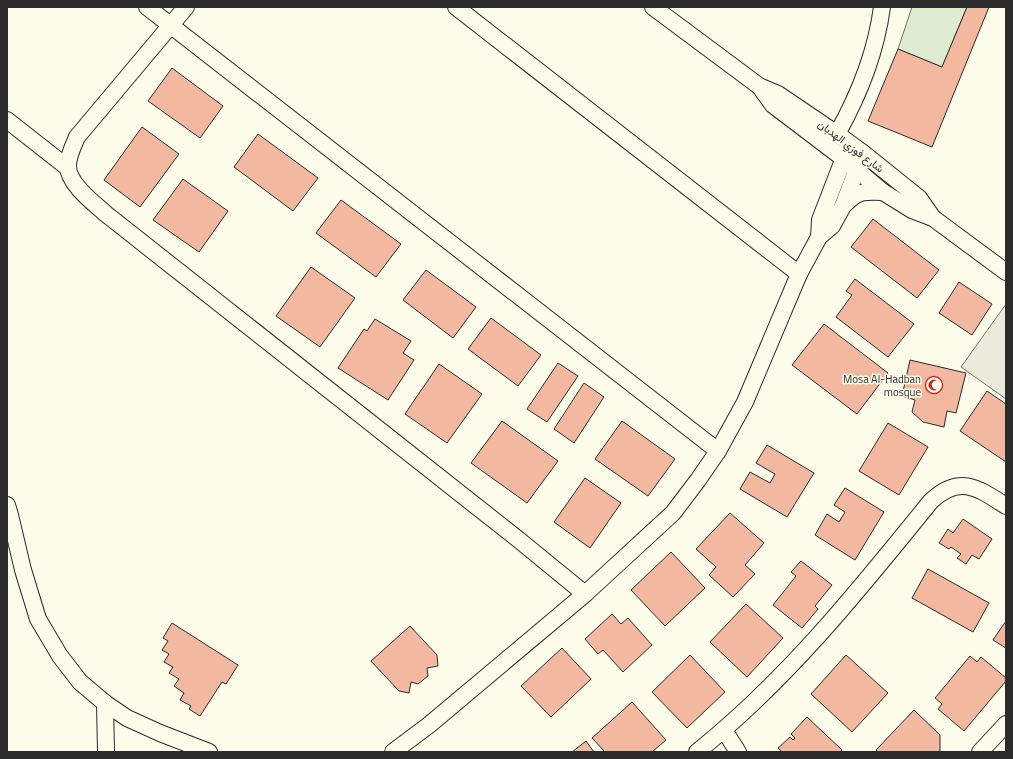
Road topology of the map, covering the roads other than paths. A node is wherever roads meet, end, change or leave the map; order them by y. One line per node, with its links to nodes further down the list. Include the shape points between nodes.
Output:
1 (147, 7): 6 (street)
2 (186, 7): 6 (street)
3 (456, 7): 19 (street)
4 (653, 7): 7 (street, شارع فوزي الهدبان)
5 (882, 7): 9 (street, via 873,54 850,111)
6 (171, 26): 12 (street, via 77,137); 20 (street)
7 (759, 86): 9 (street, شارع فوزي الهدبان, via 778,94); 11 (street, شارع فوزي الهدبان, via 773,105)
8 (7, 120): 12 (street)
9 (844, 139): 10 (street, شارع فوزي الهدبان); 11 (street)
10 (863, 153): 13 (street); 16 (street, شارع فوزي الهدبان, via 919,198)
11 (844, 159): 13 (street, شارع فوزي الهدبان); 17 (street, via 820,220)
12 (68, 168): 23 (street, via 73,182 106,214)
13 (856, 170): 14 (street, شارع فوزي الهدبان); 15 (street)
14 (883, 192): 15 (street, via 867,191 854,196); 16 (street, شارع فوزي الهدبان, via 912,210)
15 (844, 206): 17 (street, via 832,226)
16 (933, 218): 18 (street, شارع فوزي الهدبان)
17 (819, 237): 19 (street)
18 (1006, 272)
19 (799, 274): 20 (street, via 745,402)
20 (718, 451): 23 (street, via 673,513)
21 (7, 505): 24 (street, via 38,618 60,656 80,682)
22 (1006, 506): 26 (street, via 969,487 955,486 941,492 831,621 765,692)
23 (585, 594): 29 (street, via 429,725)
24 (105, 703): 27 (street); 28 (street, via 127,718)
25 (1006, 724): 32 (street)
26 (724, 730): 30 (street); 31 (street)
27 (106, 752)
28 (209, 752)
29 (393, 752)
30 (697, 752)
31 (738, 752)
32 (980, 752)

